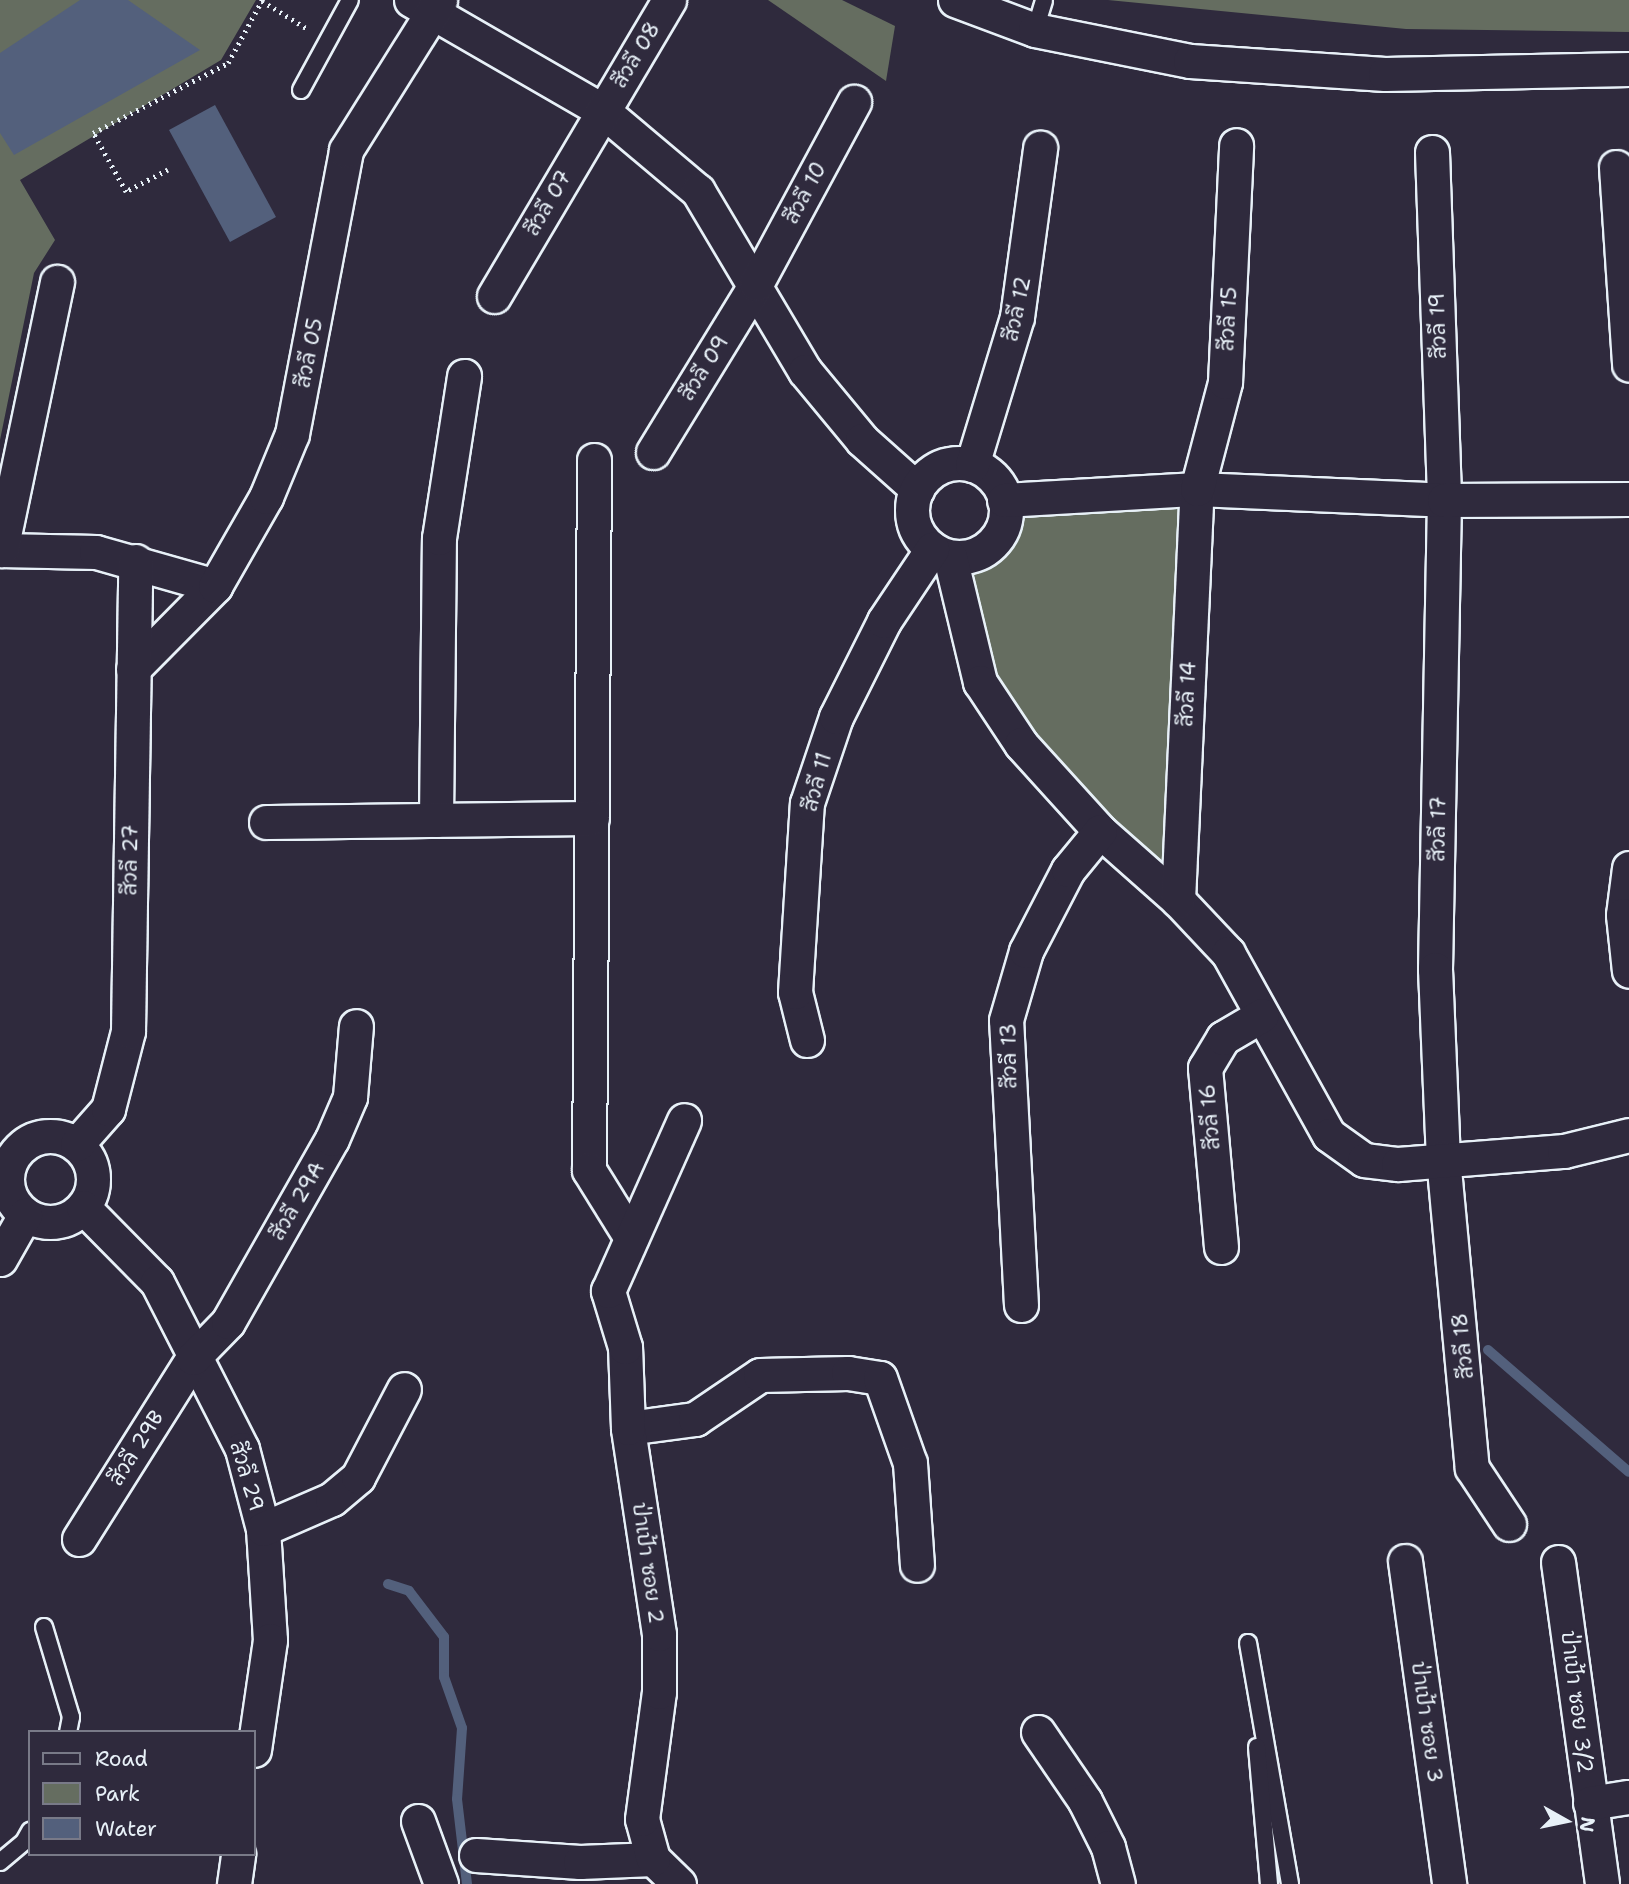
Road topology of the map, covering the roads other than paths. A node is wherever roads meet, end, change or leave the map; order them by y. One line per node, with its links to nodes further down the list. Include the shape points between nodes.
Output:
1 (350, 0): 7 (lane)
2 (669, 0): 9 (street, สีวลี 08)
3 (955, 0): 5 (street)
4 (428, 4): 9 (street); 30 (street, สีวลี 05, via 346,150 292,434 266,497)
5 (1026, 13): 6 (street, via 1204,62 1385,74)
6 (1629, 69)
7 (301, 90)
8 (854, 102): 15 (street, สีวลี 10)
9 (603, 111): 15 (street, via 698,191); 16 (street, สีวลี 07)
10 (1236, 145): 23 (street, สีวลี 15, via 1225,382)
11 (1040, 148): 21 (street, สีวลี 12, via 1017,317)
12 (1432, 152): 26 (street, สีวลี 19)
13 (1616, 167): 17 (street)
14 (57, 282): 27 (street)
15 (756, 284): 19 (street, สีวลี 09); 22 (street, via 805,371 862,440)
16 (494, 296)
17 (1629, 365)
18 (464, 376): 33 (street, via 439,538)
19 (653, 452)
20 (594, 460): 32 (street)
21 (972, 465): 22 (street, via 940,467); 25 (street, via 988,473)
22 (917, 489): 28 (street, via 910,504 914,523)
23 (1197, 489): 25 (street); 26 (street); 37 (street, สีวลี 14)
24 (1629, 499): 26 (street)
25 (1004, 500): 28 (street, via 1005,516 995,541 966,557)
26 (1444, 500): 45 (street, สีวลี 17, via 1435,969)
27 (1, 550): 29 (street, via 96,552)
28 (941, 553): 35 (street, via 980,682 1021,744); 41 (street, สีวลี 11, via 884,621 836,718 807,803 795,992)
29 (135, 561): 30 (street); 31 (street, สีวลี 27)
30 (215, 586): 31 (street, สีวลี 05)
31 (133, 669): 44 (street, สีวลี 27, via 128,1031 122,1069 108,1109)
32 (592, 818): 33 (street); 49 (street, via 589,1170)
33 (436, 820): 34 (street)
34 (266, 822)
35 (1100, 831): 37 (street); 52 (street, สีวลี 13, via 1068,870 1026,951 1006,1020)
36 (1629, 868): 38 (street, via 1623,915)
37 (1178, 900): 39 (street, via 1228,953)
38 (1629, 971)
39 (1262, 1015): 45 (street, via 1329,1135 1364,1160 1398,1164); 50 (street, สีวลี 16, via 1223,1038 1205,1068)
40 (356, 1026): 53 (street, สีวลี 29A, via 350,1097 332,1139 229,1322)
41 (807, 1040)
42 (684, 1120): 49 (street, ป่าเป้า ซอย 2)
43 (1629, 1135): 45 (street, via 1564,1151)
44 (77, 1144): 46 (street, via 47,1135 33,1138 20,1147); 47 (street, via 93,1169 94,1185)
45 (1443, 1158): 56 (street, สีวลี 18, via 1472,1468)
46 (3, 1173): 48 (street, via 14,1204)
47 (83, 1208): 48 (street, via 57,1222); 53 (street, สีวลี 29, via 157,1282)
48 (25, 1215): 51 (street)
49 (630, 1236): 55 (street, ป่าเป้า ซอย 2, via 608,1291 625,1347)
50 (1221, 1247)
51 (0, 1259)
52 (1021, 1305)
53 (193, 1358): 57 (street, สีวลี 29, via 242,1448); 58 (street, สีวลี 29B)
54 (404, 1390): 57 (street, via 358,1477 332,1499)
55 (628, 1428): 61 (street, via 695,1419 760,1375 848,1373 880,1378 910,1463); 72 (street, ป่าเป้า ซอย 2, via 659,1634 659,1692 642,1819)
56 (1509, 1524)
57 (263, 1529): 65 (street, สีวลี 29, via 270,1640)
58 (79, 1539)
59 (1405, 1561): 80 (street, ป่าเป้า ซอย 3)
60 (1558, 1562): 67 (street, ป่าเป้า ซอย 3/2)
61 (917, 1565)
62 (44, 1627): 63 (lane, via 71,1717)
63 (68, 1730)
64 (1038, 1732): 77 (street, via 1085,1801 1108,1847)
65 (256, 1736)
66 (1629, 1797): 67 (street)
67 (1590, 1803): 81 (street, ป่าเป้า ซอย 3/2)
68 (418, 1821): 75 (street)
69 (28, 1835): 73 (lane)
70 (476, 1855): 72 (street, via 580,1862)
71 (239, 1856): 74 (street)
72 (653, 1859): 76 (street, ป่าเป้า ซอย 2)
73 (0, 1862)
74 (234, 1884)
75 (441, 1884)
76 (678, 1884)
77 (1118, 1884)
78 (1269, 1884): 79 (lane, via 1248,1643)
79 (1290, 1884)
80 (1449, 1884)
81 (1602, 1884)

